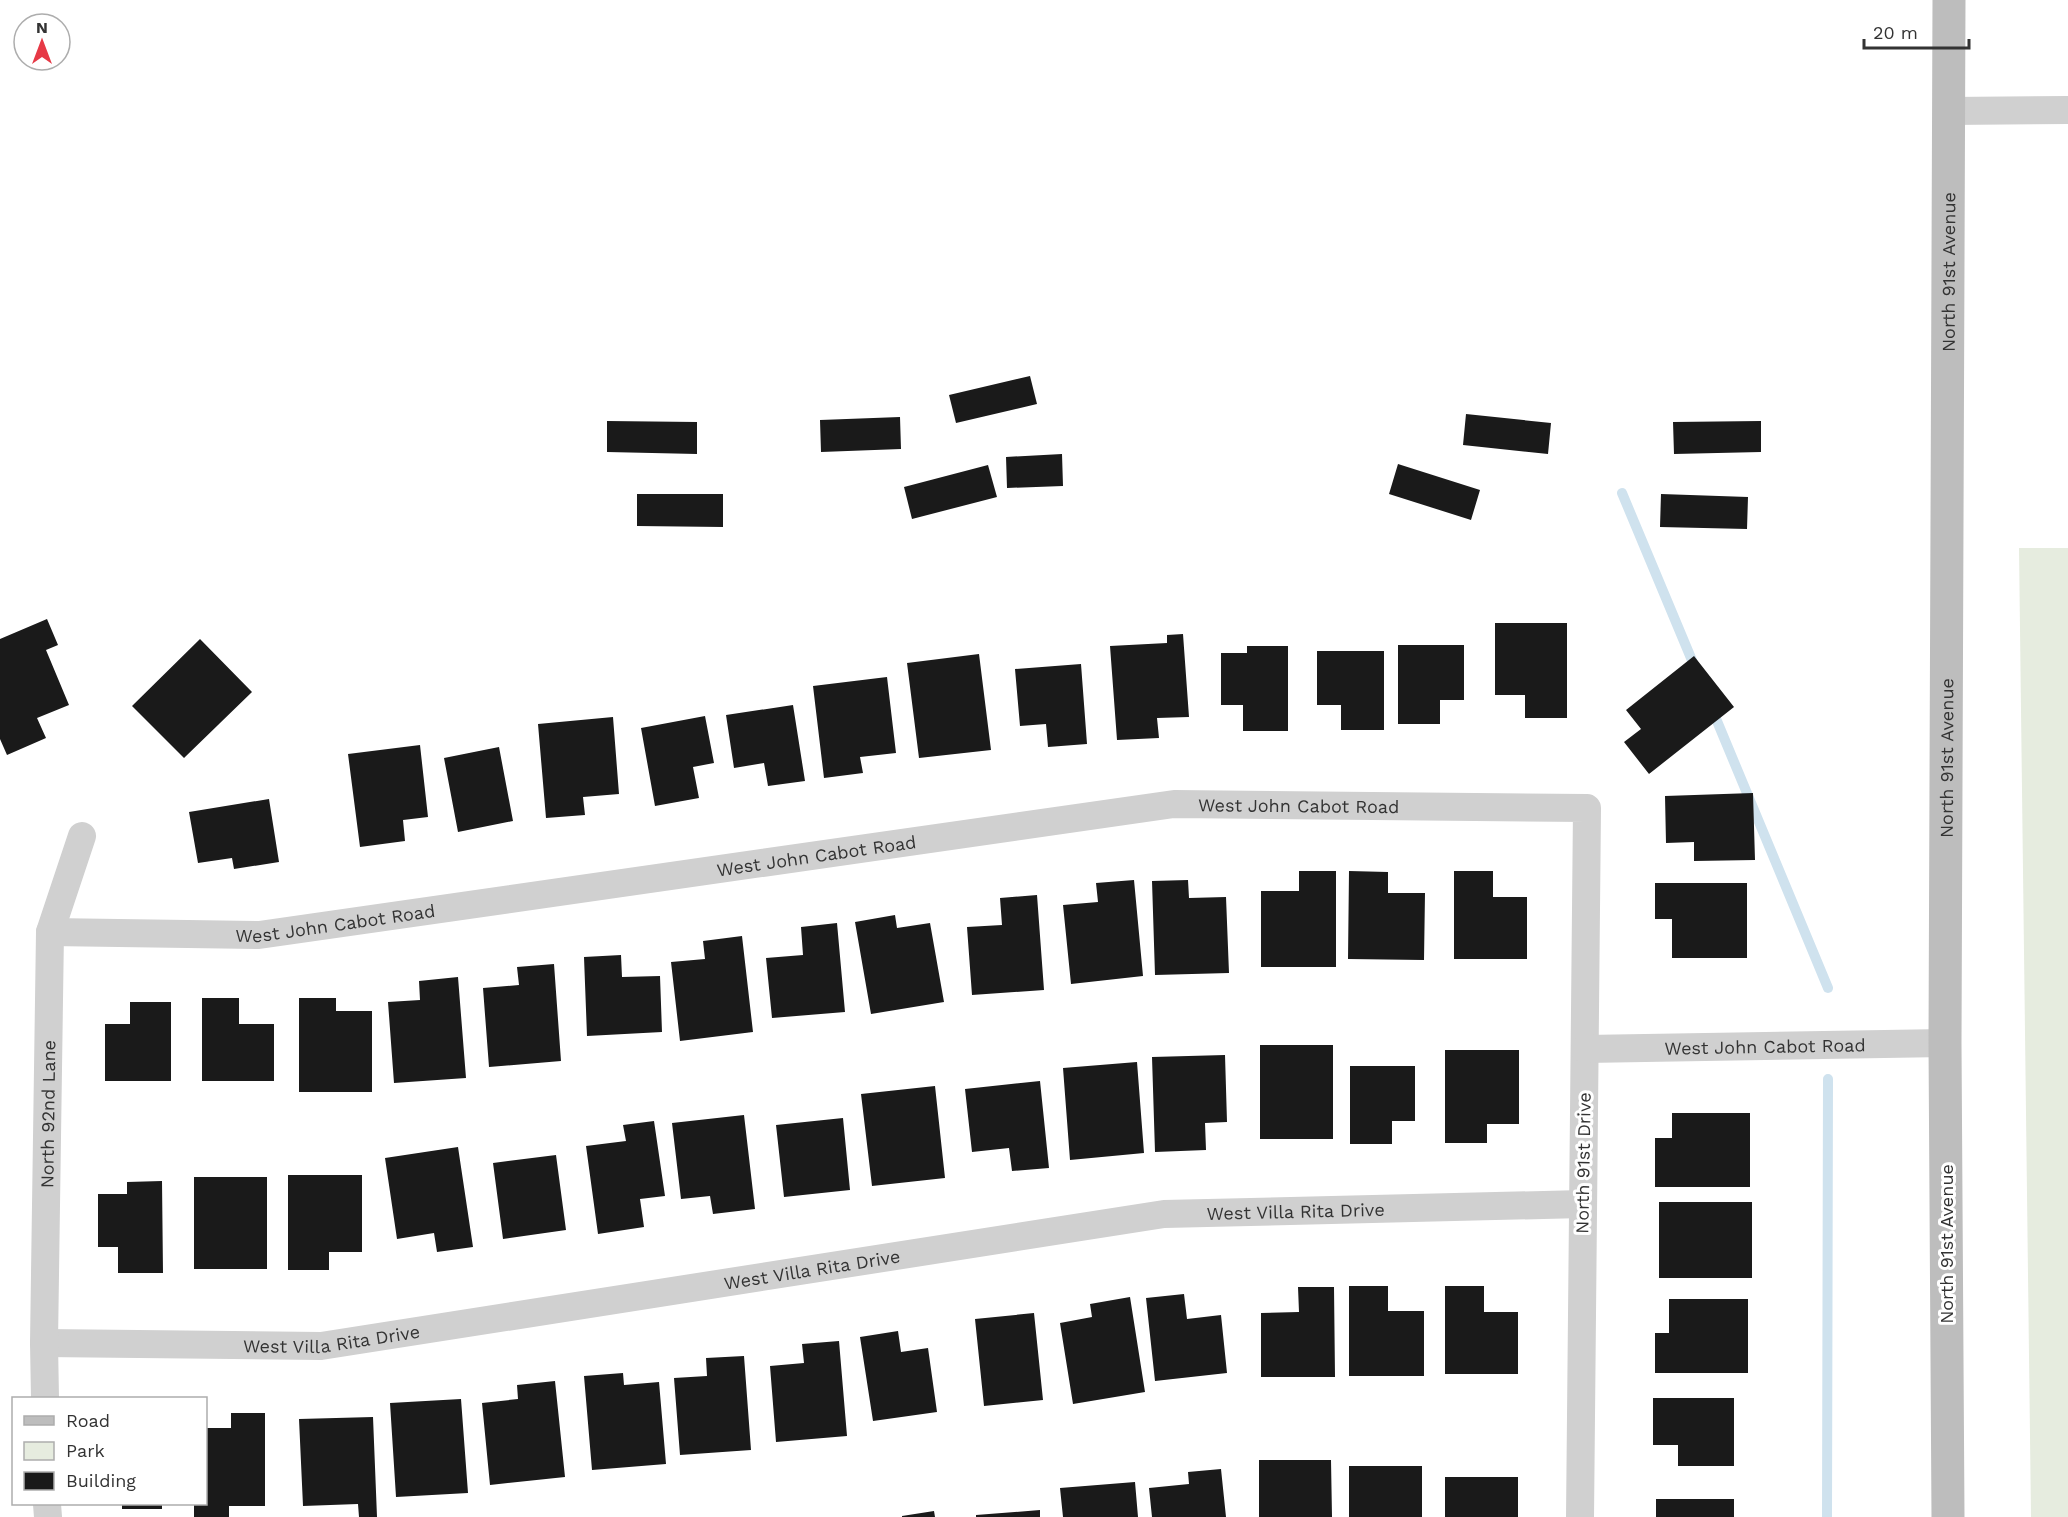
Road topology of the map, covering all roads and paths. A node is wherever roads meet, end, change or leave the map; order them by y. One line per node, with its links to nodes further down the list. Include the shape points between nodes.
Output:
1 (1949, 0): 3 (main road, North 91st Avenue)
2 (2068, 110): 3 (street)
3 (1949, 111): 7 (main road, North 91st Avenue)
4 (1587, 808): 6 (street, West John Cabot Road, via 1174,804 259,935); 8 (street, North 91st Drive)
5 (82, 836): 6 (street, North 92nd Lane)
6 (50, 932): 10 (street, North 92nd Lane)
7 (1945, 1043): 8 (street, West John Cabot Road); 13 (main road, North 91st Avenue)
8 (1585, 1049): 9 (street, North 91st Drive)
9 (1583, 1204): 10 (street, West Villa Rita Drive, via 1164,1214 321,1346); 12 (street, North 91st Drive)
10 (44, 1343): 11 (street, North 92nd Lane)
11 (45, 1397)
12 (1580, 1517)
13 (1948, 1517)

